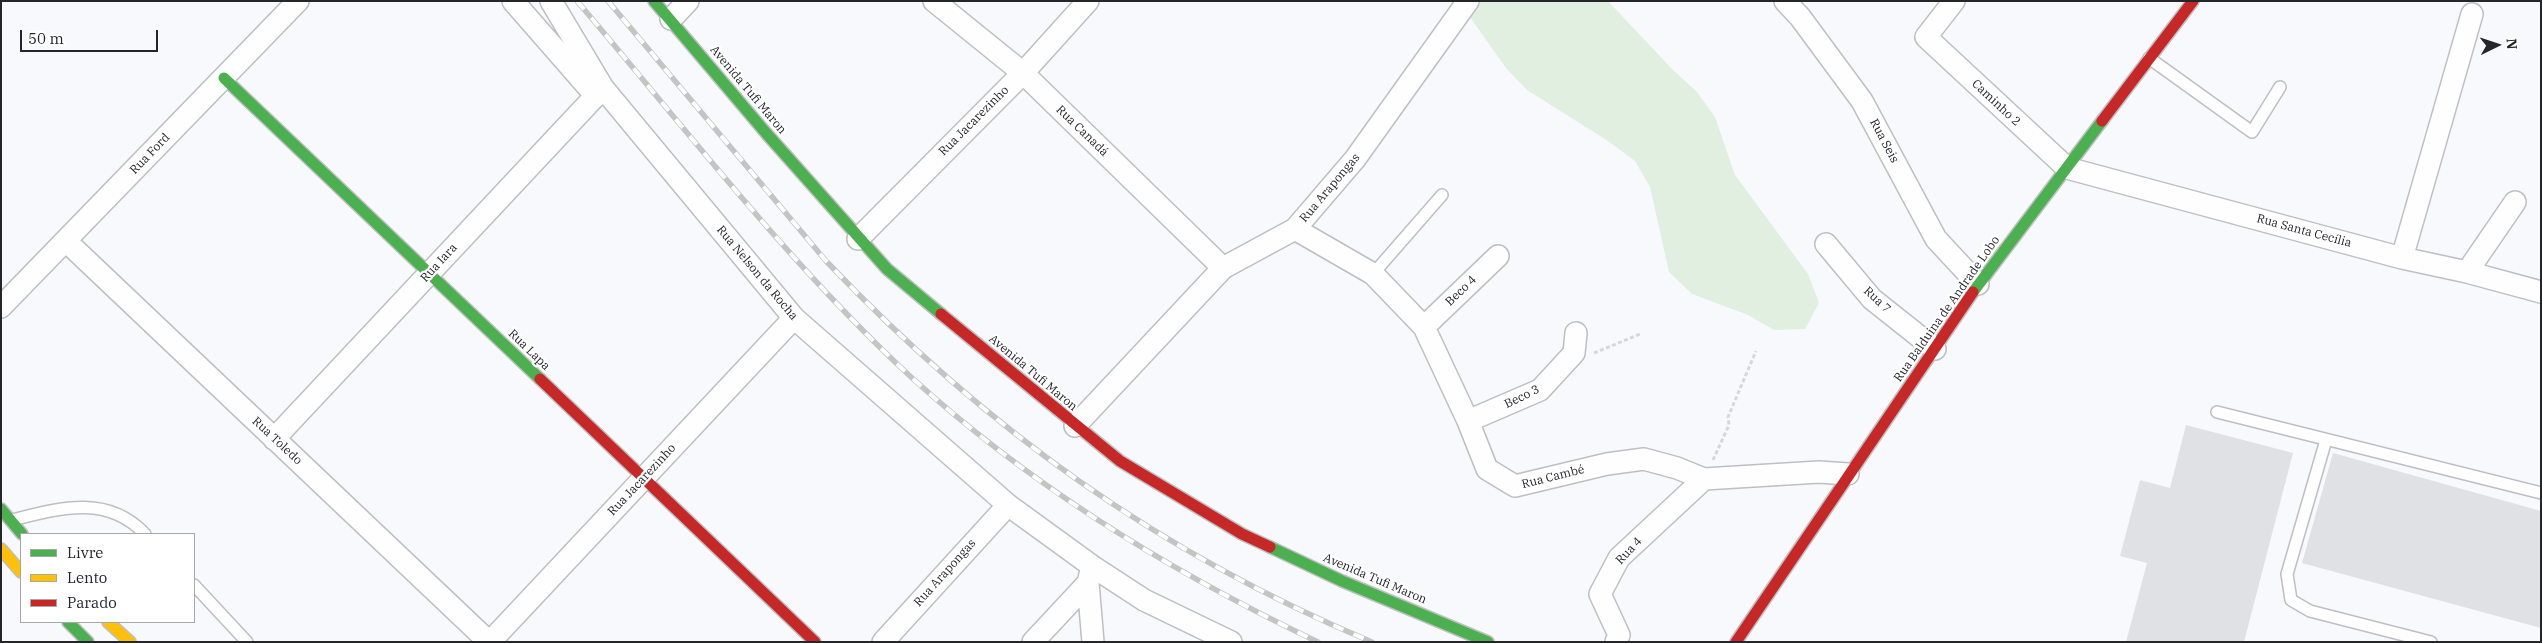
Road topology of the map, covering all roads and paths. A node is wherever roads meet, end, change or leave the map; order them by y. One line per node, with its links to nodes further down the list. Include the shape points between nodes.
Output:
1 (298, 1): 16 (street, Rua Ford)
2 (514, 1): 18 (street)
3 (550, 1): 18 (street, Rua Nelson da Rocha)
4 (654, 1): 13 (main road, Avenida Tufi Maron)
5 (688, 1): 13 (street)
6 (934, 1): 15 (street, Rua Canadá)
7 (1088, 1): 15 (street, Rua Jacarezinho)
8 (1468, 1): 22 (street, Rua Arapongas, via 1355,159)
9 (1785, 1): 32 (street, Rua Seis, via 1862,101 1936,239)
10 (1954, 1): 19 (street, Caminho 2, via 1926,37)
11 (2193, 1): 14 (main road, Rua Balduina de Andrade Lobo)
12 (2472, 14): 27 (street)
13 (671, 19): 23 (main road, Avenida Tufi Maron)
14 (2149, 58): 17 (lane, via 2252,132); 19 (main road, Rua Balduina de Andrade Lobo)
15 (1023, 73): 23 (street, Rua Jacarezinho); 28 (street, Rua Canadá)
16 (224, 78): 24 (street, Rua Ford); 30 (main road, Rua Lapa)
17 (2280, 87)
18 (599, 92): 30 (street, Rua Iara); 35 (street, Rua Nelson da Rocha)
19 (2067, 168): 27 (street, Rua Santa Cecília); 32 (main road, Rua Balduina de Andrade Lobo)
20 (1442, 195): 31 (lane)
21 (2515, 202): 29 (street)
22 (1295, 229): 28 (street, Rua Arapongas); 31 (street, Rua Cambé)
23 (858, 239): 43 (main road, Avenida Tufi Maron, via 887,269)
24 (66, 241): 34 (street, Rua Ford); 44 (street, Rua Toledo)
25 (1826, 244): 39 (street, Rua 7, via 1872,298)
26 (1498, 256): 36 (street, Beco 4)
27 (2402, 258): 29 (street, Rua Santa Cecília)
28 (1223, 268): 43 (street, Rua Arapongas)
29 (2467, 272): 33 (street, Rua Santa Cecília)
30 (429, 274): 44 (street, Rua Iara); 47 (main road, Rua Lapa)
31 (1373, 274): 36 (street, Rua Cambé)
32 (1978, 284): 39 (main road, Rua Balduina de Andrade Lobo)
33 (2541, 292)
34 (1, 307)
35 (794, 318): 47 (street, Rua Jacarezinho); 50 (street, Rua Nelson da Rocha)
36 (1424, 327): 42 (street, Rua Cambé)
37 (1640, 334): 38 (path, via 1581,359)
38 (1575, 343): 42 (street, Beco 3, via 1540,390)
39 (1935, 349): 46 (main road, Rua Balduina de Andrade Lobo)
40 (1756, 351): 48 (path, via 1728,417 1729,425)
41 (2217, 412): 45 (lane)
42 (1468, 421): 48 (street, Rua Cambé, via 1487,469 1515,486 1607,464 1644,459)
43 (1075, 426): 70 (main road, Avenida Tufi Maron, via 1120,461 1242,534 1342,581)
44 (274, 438): 64 (street, Rua Toledo)
45 (2326, 440): 49 (lane); 73 (lane, via 2287,574 2291,600 2310,611)
46 (1848, 474): 48 (street, Rua Cambé, via 1819,472); 72 (main road, Rua Balduina de Andrade Lobo)
47 (644, 478): 64 (street, Rua Jacarezinho); 65 (main road, Rua Lapa)
48 (1704, 479): 71 (street, Rua 4, via 1619,558 1600,594 1619,635)
49 (2541, 493)
50 (1008, 505): 57 (street, Rua Nelson da Rocha); 66 (street, Rua Arapongas)
51 (1, 509): 52 (main road)
52 (11, 521): 53 (main road); 54 (lane, via 63,508 98,507 135,523)
53 (21, 533)
54 (144, 533)
55 (1, 549): 56 (main road)
56 (20, 571)
57 (1090, 574): 67 (street); 68 (street); 69 (street, Rua Nelson da Rocha)
58 (195, 587): 63 (lane)
59 (69, 623): 61 (main road)
60 (109, 623): 62 (main road)
61 (88, 642)
62 (130, 642)
63 (247, 642)
64 (489, 642)
65 (816, 642)
66 (883, 642)
67 (1033, 642)
68 (1093, 642)
69 (1231, 642)
70 (1488, 642)
71 (1616, 642)
72 (1736, 642)
73 (2431, 642)

